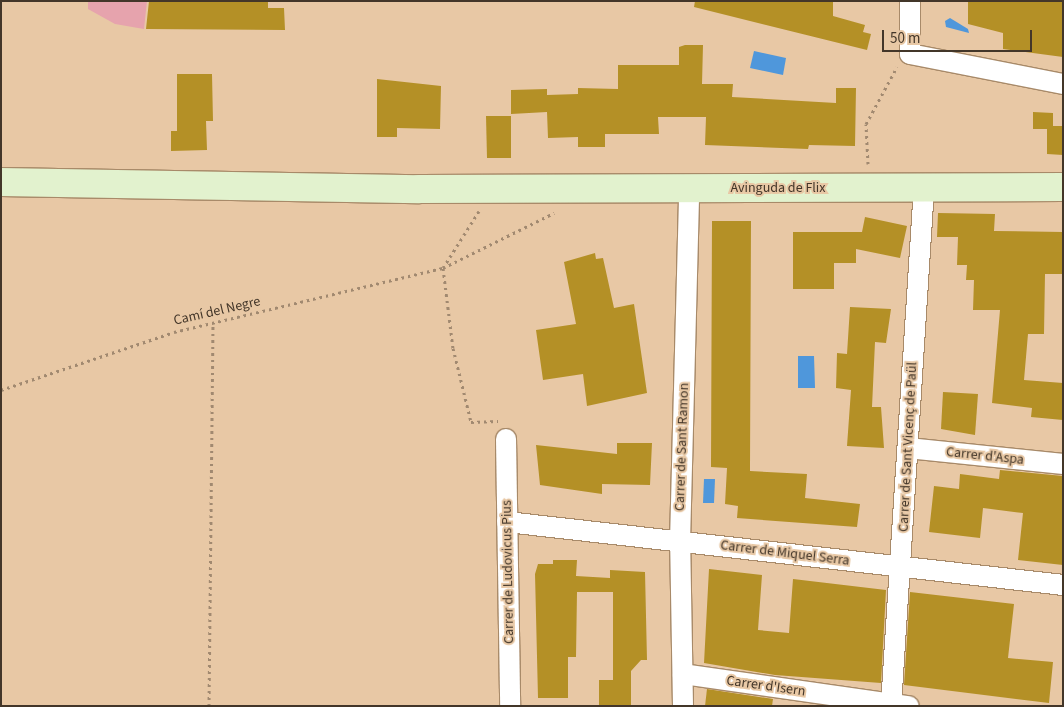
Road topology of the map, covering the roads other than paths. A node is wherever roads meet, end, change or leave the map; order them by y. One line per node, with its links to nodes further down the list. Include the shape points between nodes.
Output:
1 (910, 1): 2 (street, via 910,54)
2 (1063, 84)
3 (1, 182): 6 (street, Avinguda de Flix, via 153,187)
4 (924, 187): 5 (street, Avinguda de Flix); 6 (street, Avinguda de Flix); 8 (street, Carrer de Sant Vicenç de Paül)
5 (1063, 187)
6 (689, 188): 11 (street, Carrer de Sant Ramon)
7 (508, 429): 10 (street, Carrer de Ludovicus Pius)
8 (908, 448): 9 (street, Carrer d'Aspa); 12 (street, Carrer de Sant Vicenç de Paül)
9 (1063, 464)
10 (507, 522): 11 (street, Carrer de Miquel Serra); 16 (street, Carrer de Ludovicus Pius)
11 (680, 542): 12 (street, Carrer de Miquel Serra); 14 (street, Carrer de Sant Ramon)
12 (902, 566): 13 (street, Carrer de Miquel Serra); 15 (street, Carrer de Sant Vicenç de Paül)
13 (1063, 585)
14 (682, 674): 15 (street, Carrer d'Isern); 17 (street, Carrer de Sant Ramon)
15 (897, 705)
16 (510, 706)
17 (683, 706)

